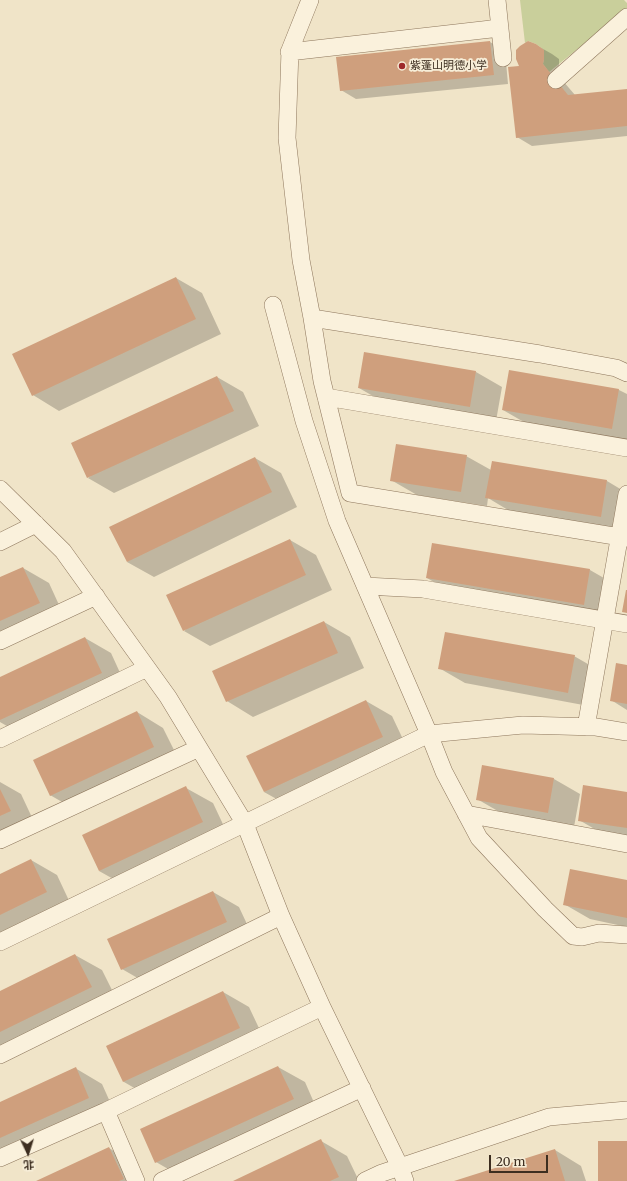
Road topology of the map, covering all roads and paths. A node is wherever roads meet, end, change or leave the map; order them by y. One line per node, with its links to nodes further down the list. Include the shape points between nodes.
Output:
1 (310, 0): 5 (street)
2 (497, 0): 4 (street)
3 (627, 17): 7 (street)
4 (500, 28): 5 (street); 6 (street)
5 (289, 52): 9 (street, via 287,138 301,260)
6 (503, 58)
7 (556, 80)
8 (273, 305): 18 (street, via 306,428 337,521)
9 (312, 318): 10 (street, via 540,354 616,368); 11 (street)
10 (627, 373)
11 (326, 397): 12 (street); 16 (street, via 350,493)
12 (627, 448)
13 (0, 489): 15 (street)
14 (627, 494): 16 (street)
15 (36, 524): 17 (street); 19 (street, via 63,551)
16 (623, 538): 20 (street)
17 (0, 542)
18 (365, 586): 20 (street, via 423,589); 26 (street)
19 (96, 596): 22 (street); 23 (street)
20 (605, 620): 21 (street); 24 (street)
21 (627, 624)
22 (0, 641)
23 (147, 668): 27 (street); 28 (street)
24 (586, 727): 25 (street); 26 (street, via 523,725)
25 (627, 732)
26 (429, 734): 29 (street, via 444,772); 30 (street)
27 (0, 739)
28 (199, 748): 30 (street); 31 (street)
29 (466, 814): 32 (street); 34 (street, via 479,838 573,936 582,938 599,933)
30 (245, 824): 33 (street); 35 (street)
31 (0, 840)
32 (627, 844)
33 (281, 916): 36 (street); 37 (street)
34 (627, 935)
35 (0, 942)
36 (322, 1007): 38 (street); 40 (street)
37 (0, 1055)
38 (362, 1088): 42 (street); 44 (street)
39 (627, 1110): 42 (street, via 550,1117)
40 (106, 1111): 41 (street); 43 (street)
41 (0, 1158)
42 (402, 1174): 45 (street, via 382,1173)
43 (136, 1181)
44 (162, 1181)
45 (365, 1181)

